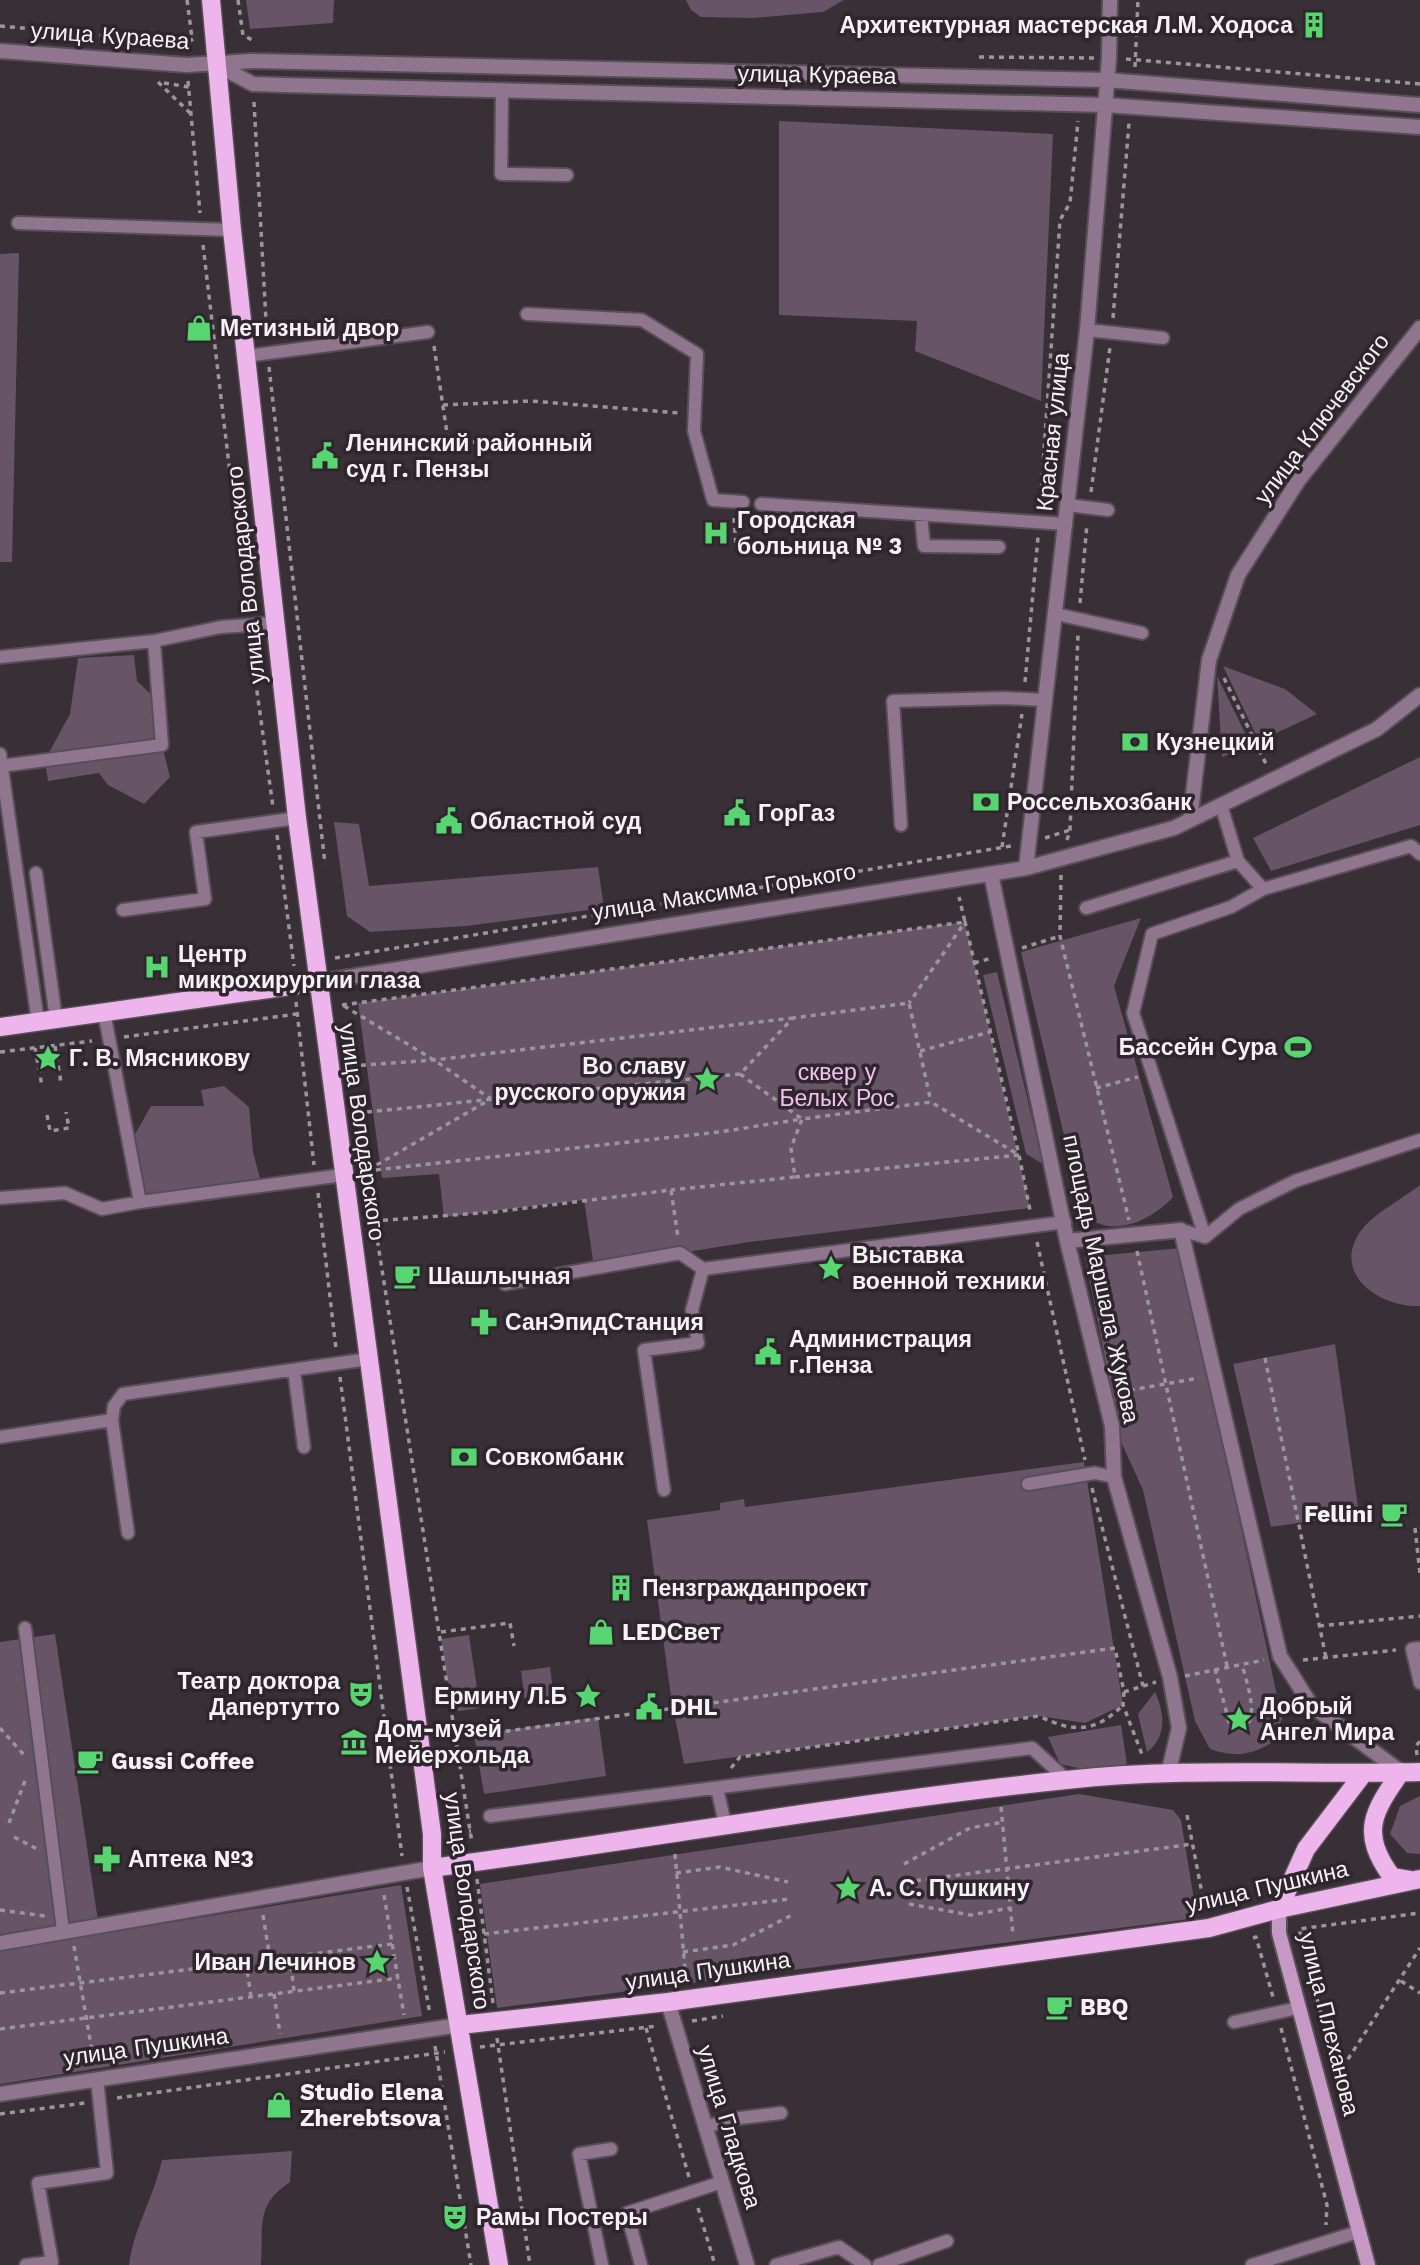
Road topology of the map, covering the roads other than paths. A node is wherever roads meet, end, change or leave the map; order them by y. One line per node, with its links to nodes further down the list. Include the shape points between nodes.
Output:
1 (211, 0): 4 (main road, улица Володарского)
2 (1110, 0): 5 (street, Красная улица)
3 (0, 51): 4 (street, улица Кураева)
4 (218, 66): 5 (street, улица Кураева, via 252,61); 6 (street, улица Кураева, via 253,84); 12 (main road, улица Володарского)
5 (1107, 80): 7 (street, Красная улица); 8 (street, улица Кураева)
6 (502, 91): 7 (street, улица Кураева); 10 (lane, via 501,174)
7 (1105, 105): 9 (street, улица Кураева); 15 (street, Красная улица)
8 (1420, 105)
9 (1420, 127)
10 (567, 174)
11 (18, 223): 12 (lane)
12 (232, 230): 18 (main road, улица Володарского)
13 (527, 314): 19 (lane, via 642,320 697,354 694,431 713,500)
14 (1420, 328): 36 (street, улица Ключевского, via 1298,481 1238,575 1209,660)
15 (1087, 330): 17 (lane); 21 (street, Красная улица)
16 (428, 332): 18 (lane)
17 (1163, 338)
18 (246, 356): 27 (main road, улица Володарского)
19 (738, 502)
20 (761, 504): 23 (lane)
21 (1068, 505): 22 (lane); 24 (street, Красная улица)
22 (1108, 510)
23 (920, 515): 24 (lane); 25 (lane, via 924,546)
24 (1066, 524): 26 (street, Красная улица)
25 (999, 547)
26 (1056, 614): 28 (lane); 32 (street, Красная улица)
27 (276, 623): 29 (lane, via 221,627); 35 (main road, улица Володарского)
28 (1142, 633)
29 (154, 641): 30 (lane); 33 (lane, via 162,745)
30 (0, 657)
31 (1420, 695): 34 (street, улица Максима Горького, via 1377,729)
32 (1046, 700): 37 (lane, via 893,701); 40 (street, Красная улица)
33 (0, 762): 48 (lane)
34 (1221, 805): 36 (street, улица Максима Горького); 39 (lane)
35 (298, 818): 45 (lane, via 196,832 205,899); 46 (main road, улица Володарского)
36 (1190, 820): 40 (street, улица Максима Горького)
37 (901, 825)
38 (1420, 854): 43 (lane, via 1411,846)
39 (1238, 861): 43 (lane); 44 (lane)
40 (1026, 869): 42 (street, улица Максима Горького)
41 (36, 873): 48 (lane)
42 (990, 874): 46 (street, улица Максима Горького); 54 (street, площадь Маршала Жукова)
43 (1263, 888): 56 (lane, via 1231,907 1152,934 1133,1013)
44 (1086, 908)
45 (123, 910)
46 (318, 982): 47 (main road, улица Максима Горького); 51 (main road, улица Володарского)
47 (104, 1012): 48 (main road, улица Максима Горького); 53 (lane)
48 (47, 1021): 49 (main road, улица Максима Горького)
49 (0, 1027)
50 (1420, 1140): 56 (lane, via 1295,1181 1239,1209)
51 (343, 1175): 53 (lane); 60 (main road, улица Володарского)
52 (0, 1198): 53 (lane, via 65,1193 102,1209)
53 (140, 1202)
54 (1065, 1222): 57 (street, площадь Маршала Жукова); 58 (lane)
55 (1181, 1230): 56 (lane); 57 (street); 72 (street, via 1280,1656 1311,1705)
56 (1205, 1237)
57 (1068, 1241): 65 (street, площадь Маршала Жукова, via 1112,1426)
58 (703, 1269): 59 (lane, via 680,1253); 67 (lane, via 692,1310 698,1343 644,1350)
59 (505, 1284)
60 (368, 1359): 61 (lane); 80 (main road, улица Володарского, via 432,1834)
61 (294, 1370): 62 (lane, via 123,1394 114,1406); 64 (lane)
62 (112, 1420): 63 (lane); 68 (lane)
63 (0, 1437)
64 (304, 1447)
65 (1114, 1477): 66 (lane, via 1088,1474); 74 (street, площадь Маршала Жукова, via 1170,1677 1179,1728)
66 (1028, 1484)
67 (664, 1490)
68 (128, 1533)
69 (25, 1628): 83 (lane)
70 (1416, 1648): 71 (lane)
71 (1420, 1683)
72 (1401, 1772): 73 (main road); 75 (main road); 81 (main road, via 1374,1815 1372,1837 1392,1877)
73 (1420, 1772)
74 (1168, 1774): 75 (main road); 76 (main road)
75 (1363, 1774): 82 (main road, улица Плеханова, via 1306,1849)
76 (1067, 1780): 77 (lane, via 1032,1748); 79 (main road)
77 (717, 1788): 78 (lane); 79 (lane)
78 (490, 1816)
79 (725, 1824): 80 (main road)
80 (432, 1868): 83 (street); 88 (main road, улица Володарского)
81 (1415, 1880): 82 (main road, улица Пушкина)
82 (1279, 1909): 85 (main road, улица Пушкина, via 1209,1928); 86 (main road, улица Плеханова, via 1279,1933)
83 (67, 1930): 84 (street)
84 (0, 1943)
85 (668, 2002): 88 (main road, улица Пушкина); 92 (street, улица Гладкова)
86 (1298, 2008): 87 (lane); 95 (main road, улица Плеханова)
87 (1234, 2022)
88 (460, 2025): 89 (street, улица Пушкина); 98 (main road, улица Володарского)
89 (97, 2079): 90 (street, улица Пушкина); 97 (lane, via 107,2173 37,2183 52,2262)
90 (0, 2094)
91 (781, 2113): 92 (lane)
92 (705, 2127): 94 (street, улица Гладкова)
93 (611, 2148): 99 (lane, via 579,2154)
94 (722, 2182): 100 (lane, via 627,2213); 101 (street, улица Гладкова)
95 (1358, 2232): 105 (lane); 106 (main road, улица Плеханова)
96 (947, 2241): 104 (lane)
97 (26, 2265)
98 (499, 2265)
99 (602, 2265)
100 (641, 2265)
101 (747, 2265)
102 (776, 2265): 103 (lane, via 839,2247)
103 (865, 2265)
104 (879, 2265)
105 (1252, 2265)
106 (1368, 2265)

